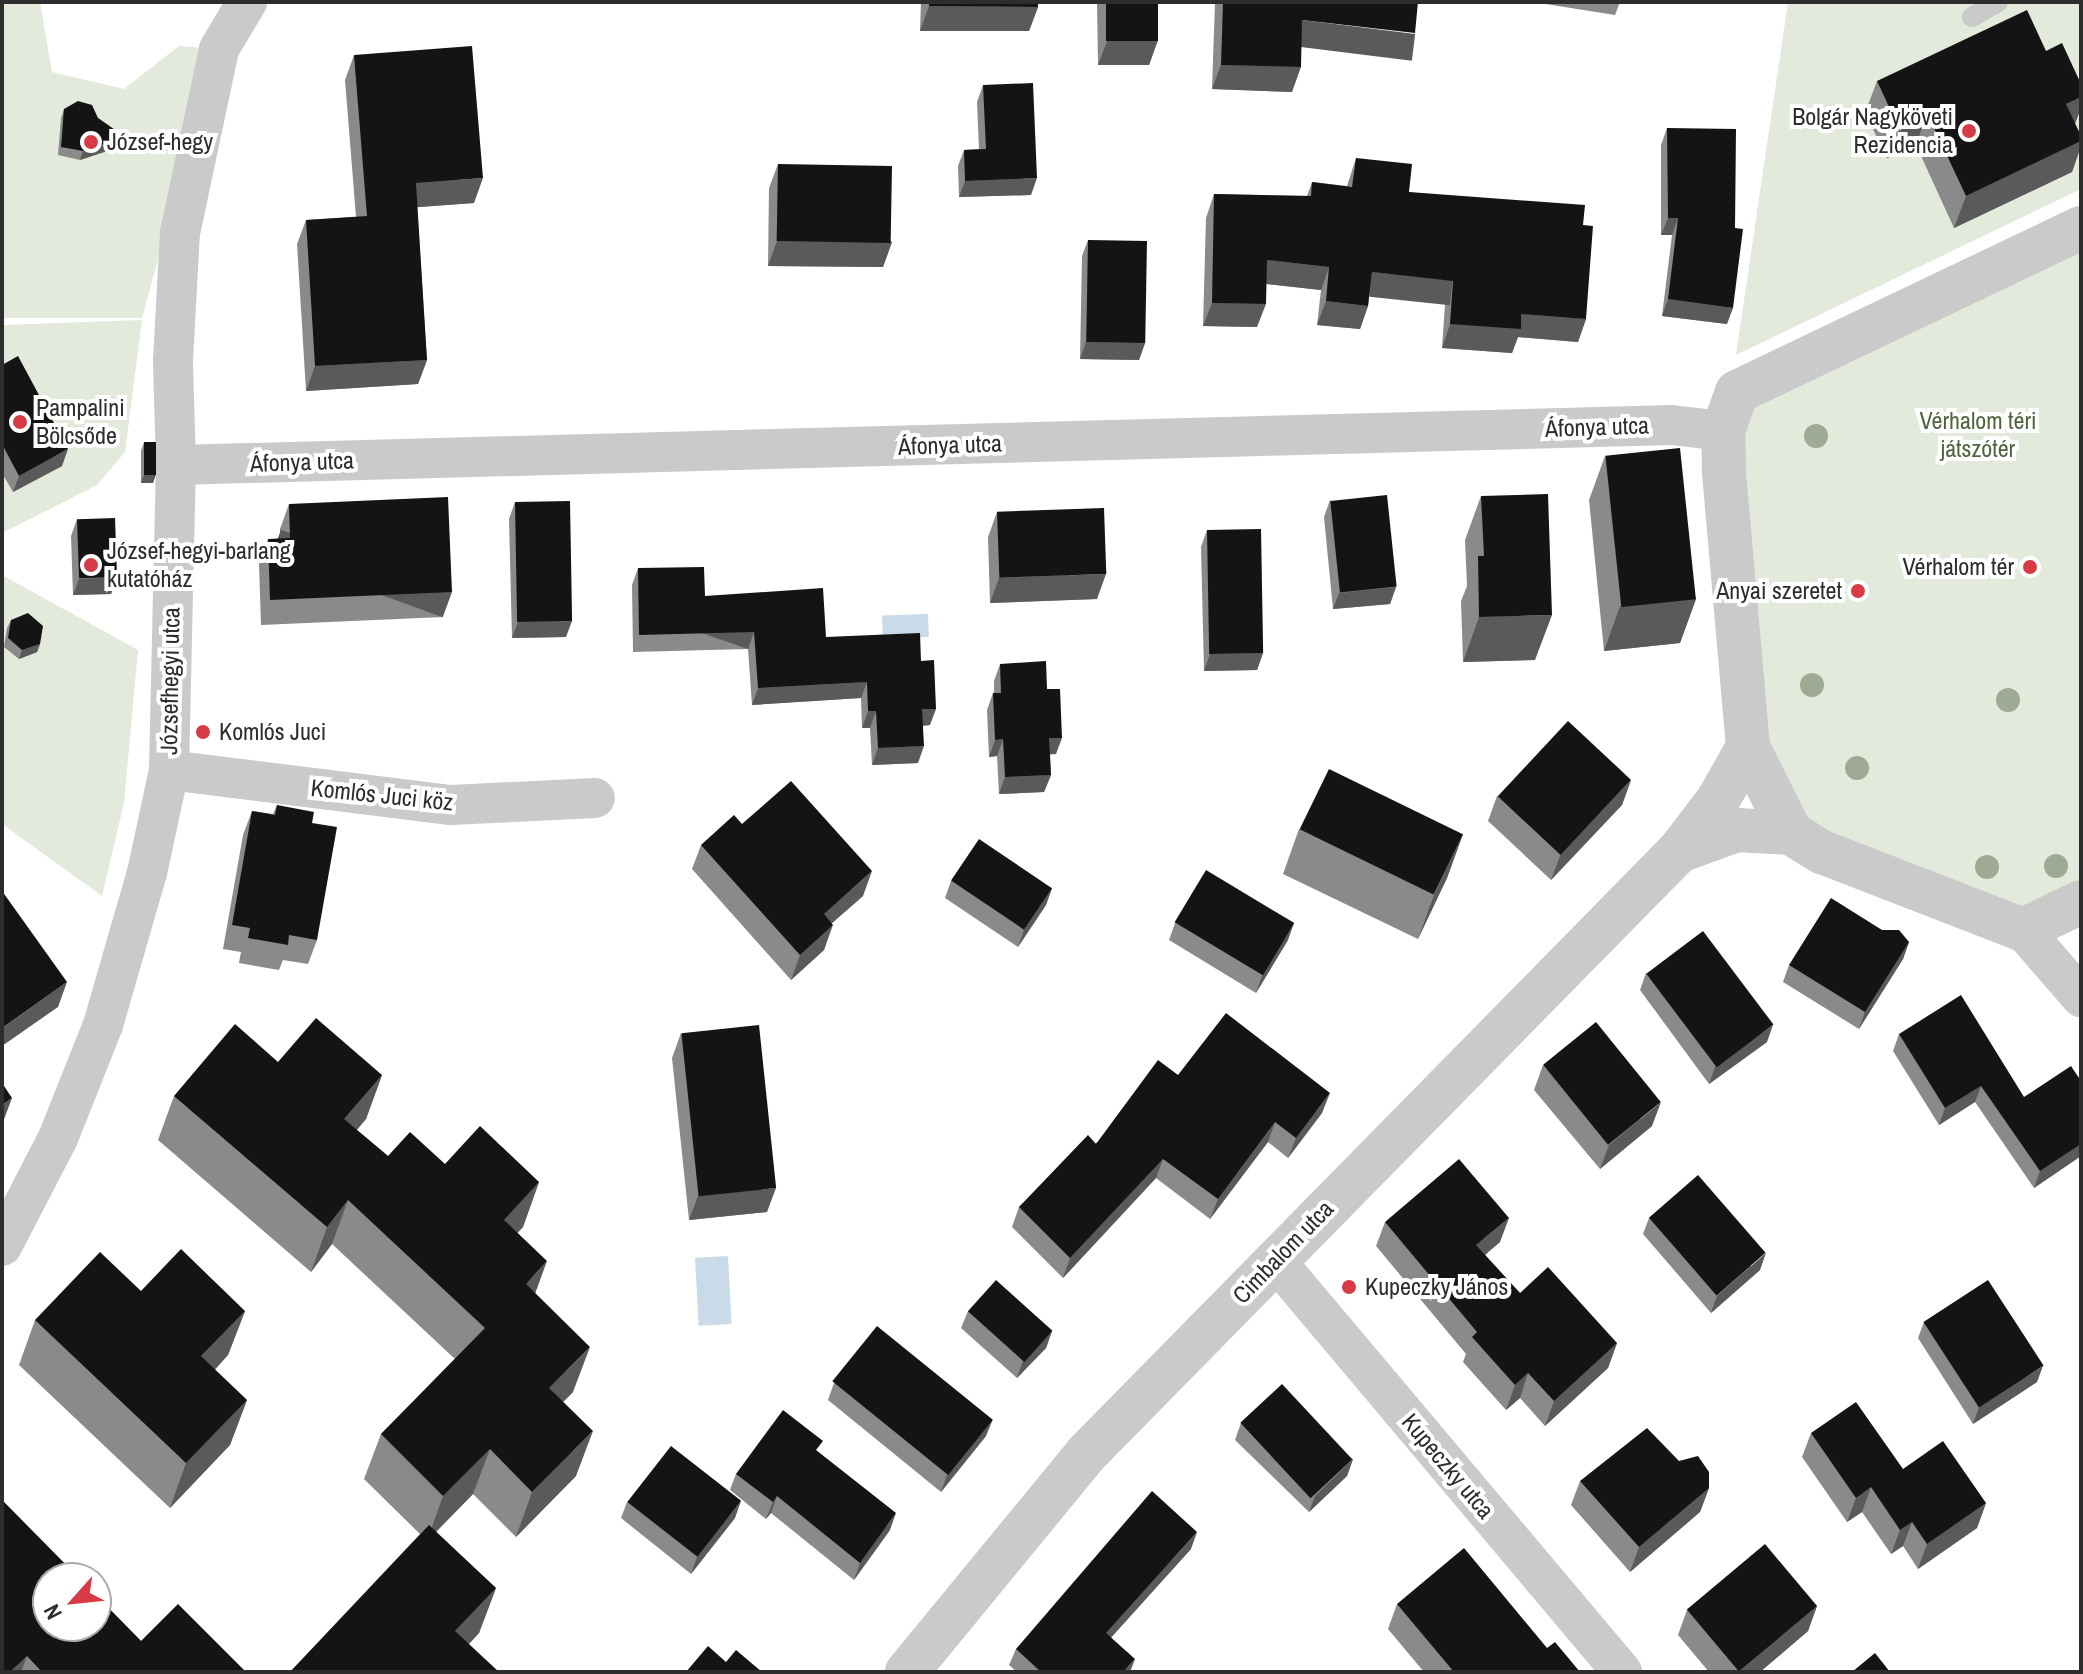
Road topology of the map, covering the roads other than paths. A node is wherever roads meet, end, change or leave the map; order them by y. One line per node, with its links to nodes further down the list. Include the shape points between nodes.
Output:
1 (247, 2): 6 (street, Józsefhegyi utca, via 219,49 180,233 173,361)
2 (1998, 2): 3 (lane)
3 (1972, 17)
4 (2081, 228): 5 (street, via 1737,392)
5 (1723, 431): 6 (street, Áfonya utca, via 1671,425); 7 (street)
6 (176, 465): 8 (street, Józsefhegyi utca)
7 (1748, 747): 10 (street); 11 (street, Cimbalom utca, via 1718,800)
8 (169, 770): 9 (street, Komlós Juci köz, via 451,805); 15 (street, Józsefhegyi utca, via 147,873 103,1025 58,1138)
9 (595, 798)
10 (1791, 833): 11 (street, Cimbalom utca, via 1737,830); 13 (street, via 1822,852)
11 (1679, 851): 16 (street, Cimbalom utca)
12 (2081, 902): 13 (street)
13 (2023, 930): 14 (street)
14 (2081, 997)
15 (2, 1246)
16 (1275, 1260): 17 (street, Cimbalom utca, via 1086,1454); 18 (street, Kupeczky utca)
17 (907, 1672)
18 (1622, 1672)

